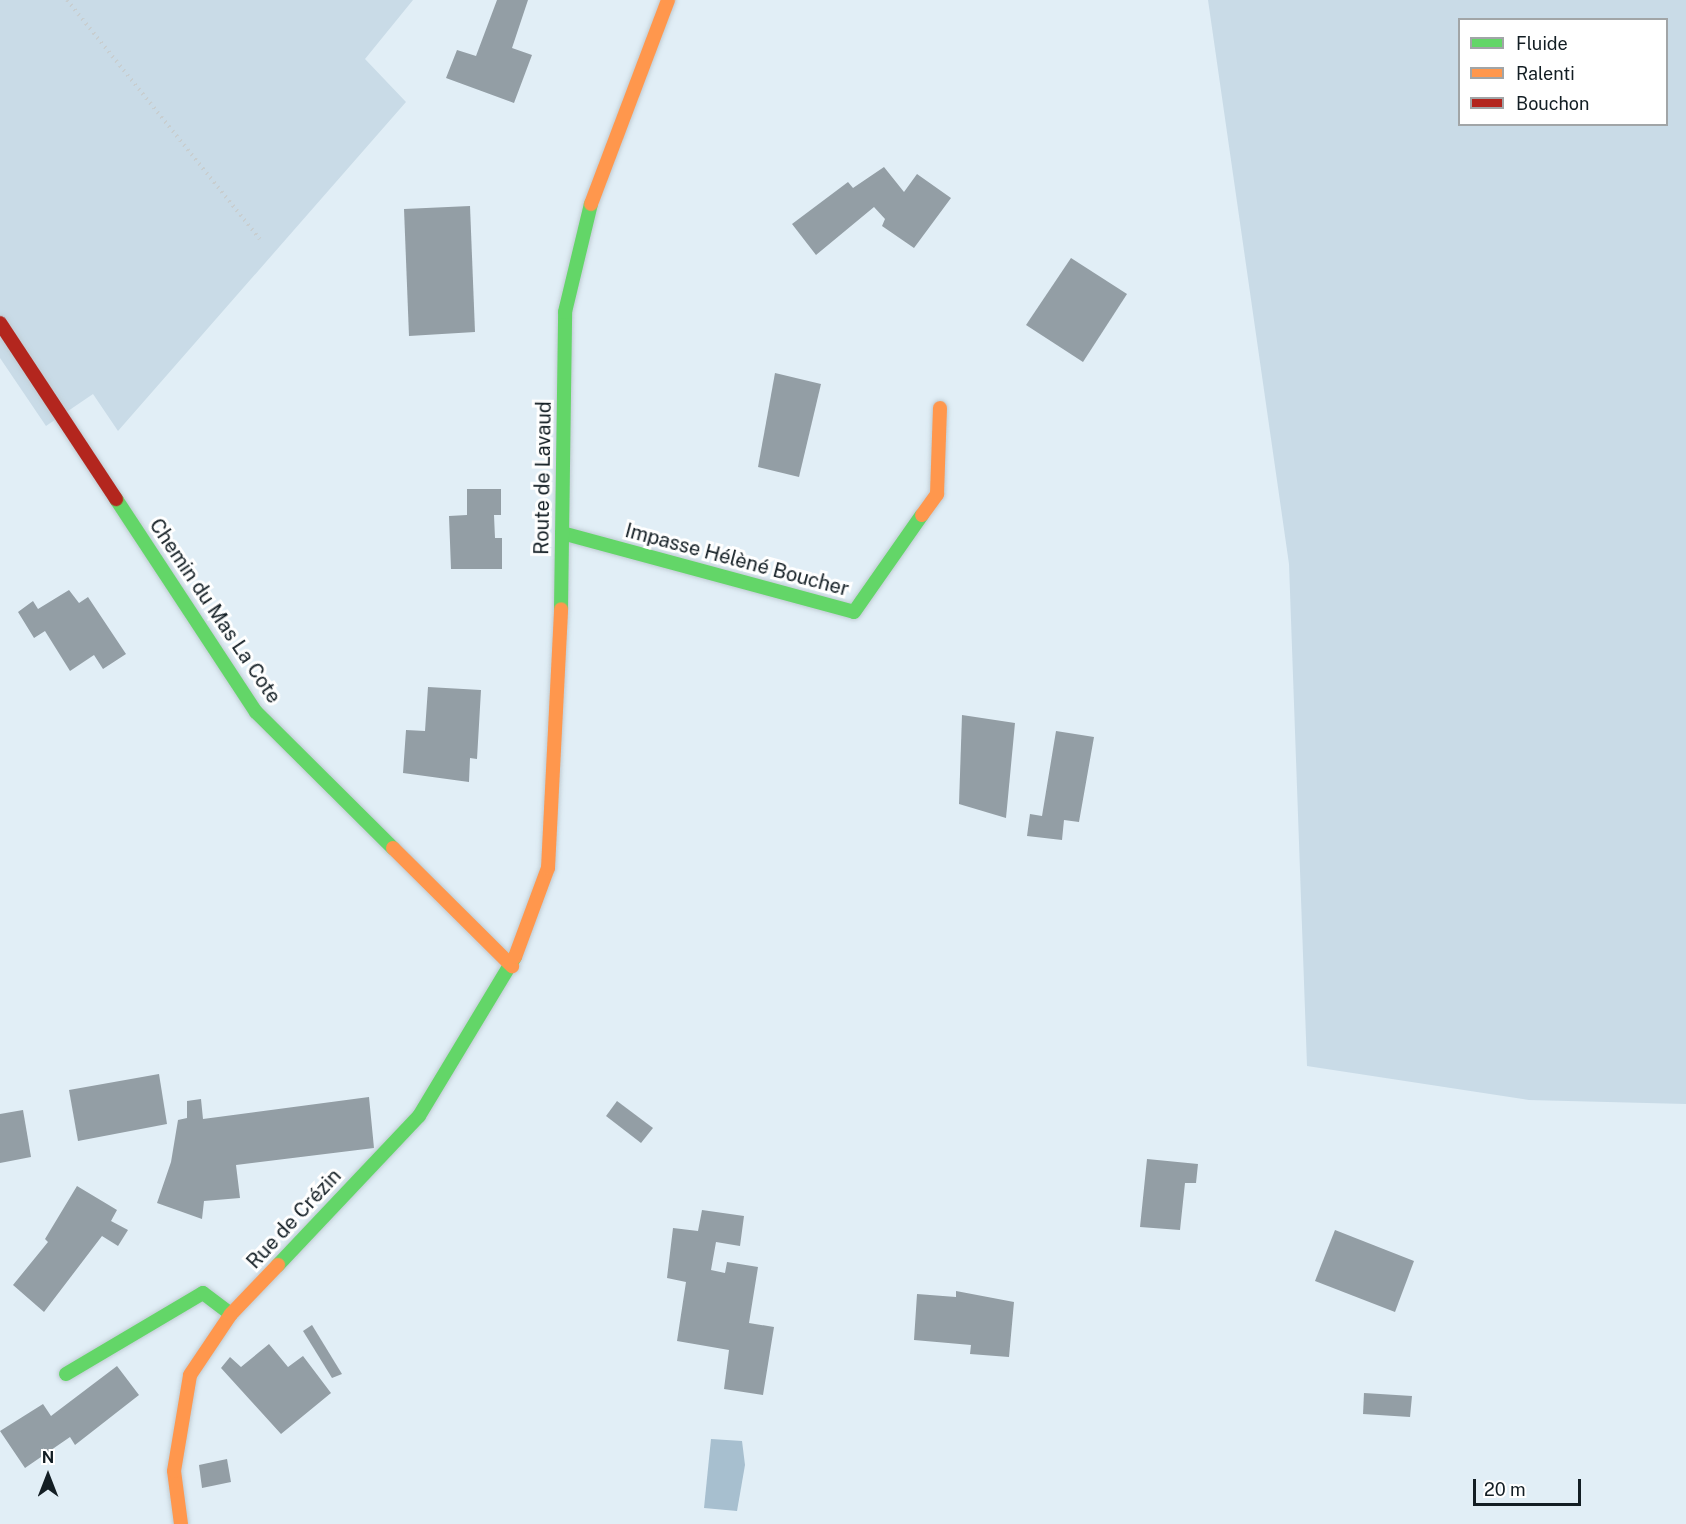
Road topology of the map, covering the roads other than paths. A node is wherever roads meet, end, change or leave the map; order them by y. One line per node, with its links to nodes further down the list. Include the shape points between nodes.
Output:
1 (668, 0): 4 (street, Route de Lavaud, via 586,215 565,312)
2 (0, 323): 5 (street, Chemin du Mas La Cote, via 256,712)
3 (940, 408): 4 (street, Impasse Hélèné Boucher, via 937,494 854,612)
4 (562, 533): 5 (street, Route de Lavaud, via 548,868)
5 (512, 966): 6 (street, Rue de Crézin, via 419,1116)
6 (231, 1314): 7 (street, via 203,1293); 8 (street, Rue de Crézin, via 190,1375 174,1471)
7 (66, 1374)
8 (182, 1524)

